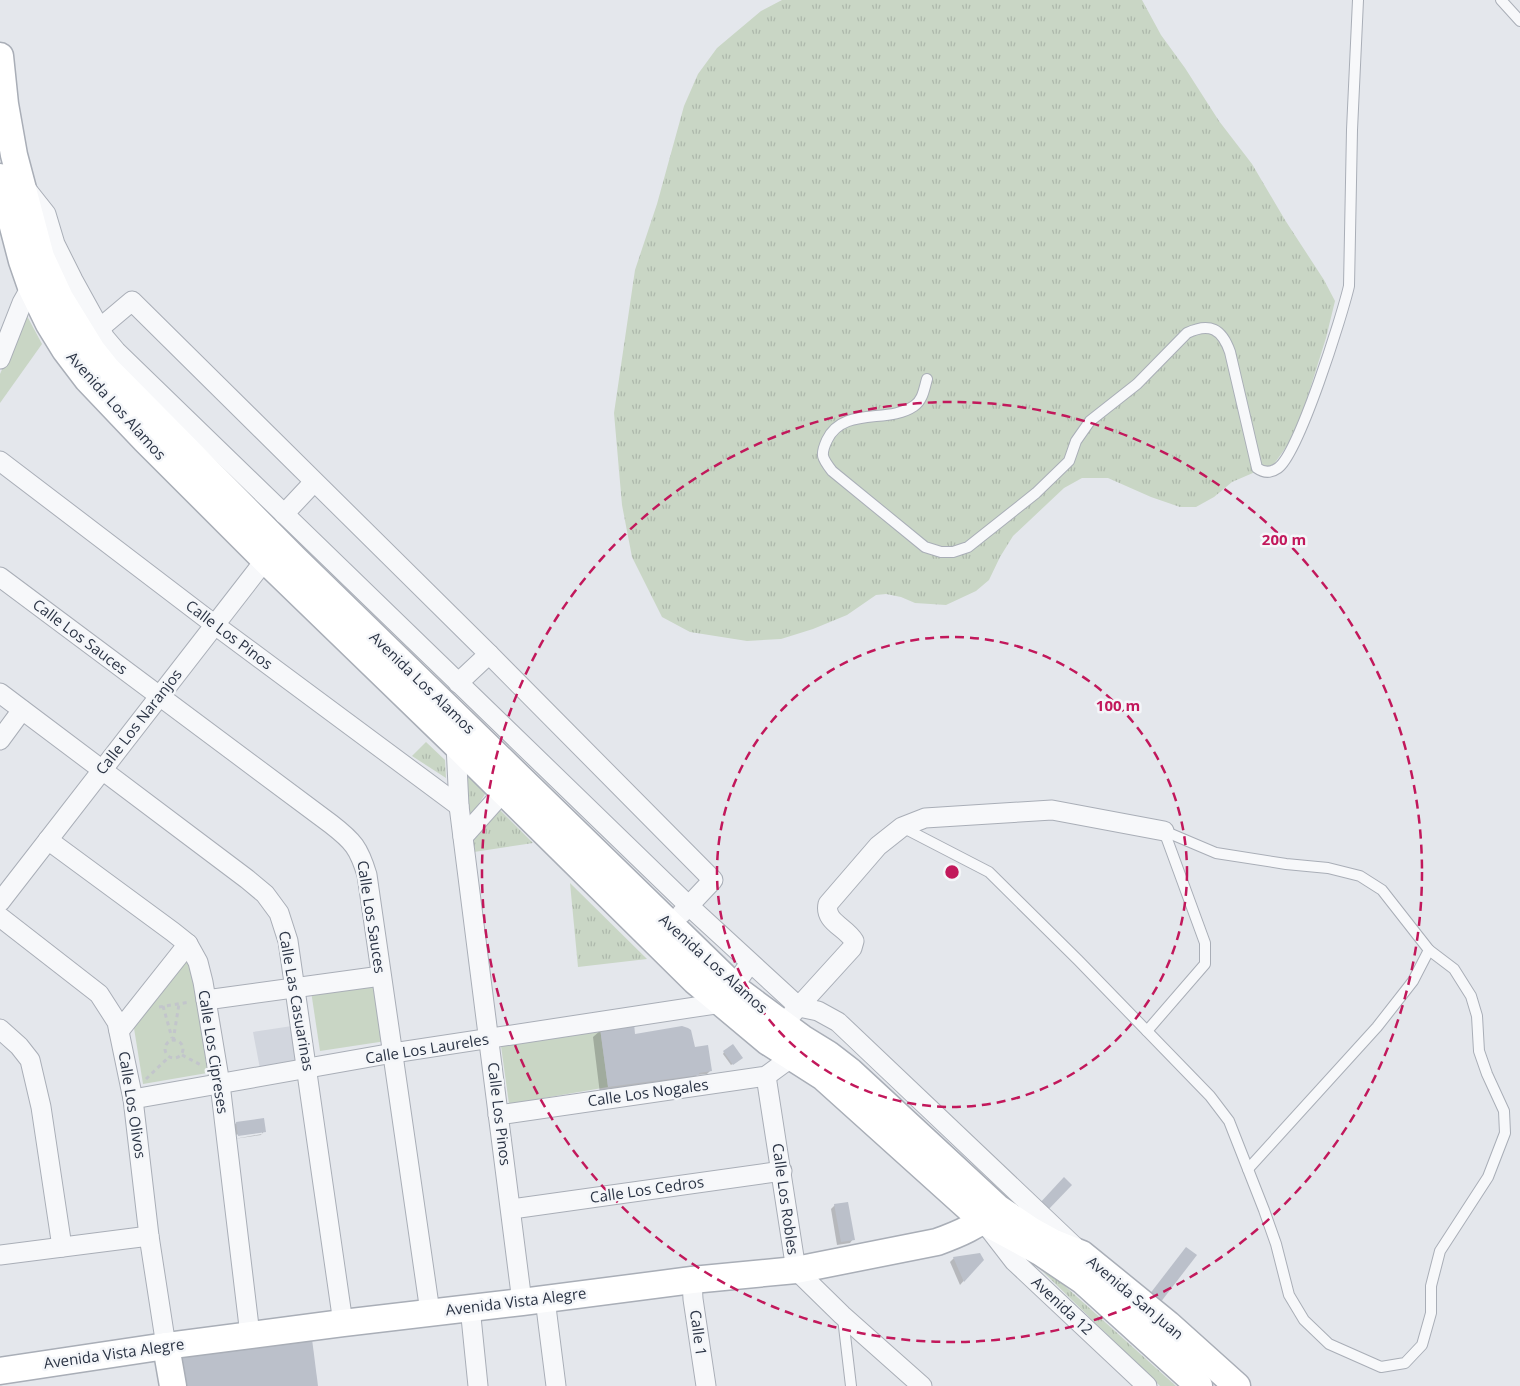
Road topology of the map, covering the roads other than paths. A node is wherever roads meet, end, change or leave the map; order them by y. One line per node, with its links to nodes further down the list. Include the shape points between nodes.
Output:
1 (1358, 0): 9 (lane, via 1349,286 1303,424 1292,450 1279,468 1263,472 1257,468 1226,339 1219,332 1204,327 1187,333 1137,384 1090,421 1076,441 1068,462 1036,493 968,547 941,552 925,547 832,471 824,461 822,451 830,433 842,423 913,407 921,401)
2 (1502, 0): 3 (lane)
3 (1520, 21)
4 (0, 56): 5 (main road, Avenida Los Alamos, via 14,155)
5 (11, 180): 6 (main road, Avenida Los Alamos, via 22,261); 7 (street, via 46,214 55,244)
6 (41, 282): 8 (street, via 22,302); 13 (main road, Avenida Los Alamos, via 49,324 88,379 145,440)
7 (100, 328): 11 (street, via 132,301); 12 (street, via 116,351)
8 (0, 359)
9 (927, 379)
10 (0, 462): 15 (street, Calle Los Pinos)
11 (314, 482): 12 (street); 16 (street)
12 (284, 514): 19 (street)
13 (272, 552): 15 (street, Calle Los Naranjos); 19 (main road, Avenida Los Alamos)
14 (0, 578): 18 (street, Calle Los Sauces)
15 (215, 625): 18 (street, Calle Los Naranjos); 25 (street, Calle Los Pinos)
16 (489, 654): 19 (street); 31 (street, via 713,880)
17 (0, 694): 20 (street, Calle Las Casuarinas)
18 (159, 697): 23 (street, Calle Los Naranjos); 37 (street, Calle Los Sauces, via 347,836 359,850 367,875)
19 (453, 702): 22 (main road, Avenida Los Alamos); 31 (street); 33 (main road, Avenida Los Alamos)
20 (22, 710): 21 (street); 23 (street, Calle Las Casuarinas)
21 (0, 740)
22 (456, 744): 24 (main road, Avenida Los Alamos); 25 (street, Calle Los Pinos)
23 (102, 770): 29 (street, Calle Los Naranjos); 38 (street, Calle Las Casuarinas, via 265,894 279,913 288,941)
24 (504, 791): 28 (street); 39 (main road, Avenida Los Alamos, via 695,981)
25 (459, 806): 28 (street, Calle Los Pinos)
26 (902, 827): 27 (street, via 925,818 1052,810); 41 (street, via 878,846 828,904 826,911 830,918 850,933 854,941 852,948); 44 (lane, via 990,872)
27 (1164, 831): 35 (lane, via 1216,853 1328,868 1360,876 1382,890); 44 (lane, via 1205,943 1205,964)
28 (463, 837): 45 (street, Calle Los Pinos)
29 (48, 840): 30 (street, Calle Los Naranjos); 34 (street, Calle Los Cipreses)
30 (0, 902)
31 (689, 906): 33 (street); 36 (street)
32 (0, 917): 43 (street, Calle Los Olivos, via 100,994)
33 (669, 925): 39 (main road, Avenida Los Alamos)
34 (188, 944): 40 (street, Calle Los Cipreses, via 198,962); 43 (street)
35 (1429, 950): 53 (lane, via 1413,981 1377,1028); 53 (lane, via 1454,968 1471,996 1479,1051 1504,1111 1505,1133 1488,1177 1440,1251 1422,1345 1405,1363 1381,1367 1329,1344 1304,1320 1289,1295 1276,1244)
36 (750, 963): 39 (street); 41 (street)
37 (380, 976): 38 (street); 46 (street, Calle Los Sauces)
38 (296, 988): 40 (street); 48 (street, Calle Las Casuarinas)
39 (728, 995): 41 (main road, Avenida Los Alamos); 45 (street, Calle Los Laureles)
40 (206, 1000): 50 (street, Calle Los Cipreses)
41 (784, 1024): 47 (main road, Avenida Los Alamos); 56 (main road, Avenida Los Alamos, via 850,1072)
42 (0, 1029): 60 (street, via 30,1060 41,1107)
43 (119, 1031): 51 (street, Calle Los Olivos)
44 (1147, 1031): 53 (lane, via 1210,1096 1228,1121)
45 (490, 1039): 46 (street, Calle Los Laureles); 52 (street, Calle Los Pinos)
46 (393, 1053): 48 (street, Calle Los Laureles); 66 (street, Calle Los Sauces)
47 (792, 1057): 49 (street, Calle Los Nogales); 55 (main road, Avenida Los Alamos, via 822,1077)
48 (308, 1070): 50 (street, Calle Los Laureles); 68 (street, Calle Las Casuarinas)
49 (766, 1076): 52 (street, Calle Los Nogales); 54 (street, Calle Los Robles)
50 (220, 1084): 51 (street, Calle Los Laureles); 69 (street, Calle Los Cipreses)
51 (133, 1099): 58 (street, Calle Los Olivos)
52 (498, 1115): 57 (street, Calle Los Pinos)
53 (1248, 1169)
54 (782, 1171): 57 (street, Calle Los Cedros); 62 (street, Calle Los Robles)
55 (948, 1189): 56 (main road, Avenida Los Alamos); 59 (main road, via 948,1219)
56 (999, 1207): 59 (main road, Avenida Vista Alegre, via 958,1235); 78 (street, Avenida 12, via 1014,1261); 79 (main road, Avenida San Juan, via 1040,1252 1083,1281); 80 (main road, Avenida San Juan, via 1032,1231 1082,1254)
57 (512, 1209): 64 (street, Calle Los Pinos)
58 (149, 1236): 60 (street); 70 (street, Calle Los Olivos)
59 (937, 1242): 62 (main road, Avenida Vista Alegre)
60 (62, 1247): 61 (street)
61 (0, 1255)
62 (796, 1270): 63 (main road, Avenida Vista Alegre); 67 (street, Calle Los Robles)
63 (692, 1280): 64 (main road, Avenida Vista Alegre); 75 (street, Calle 1)
64 (534, 1301): 65 (main road, Avenida Vista Alegre); 74 (street, Calle Los Pinos)
65 (470, 1307): 66 (main road, Avenida Vista Alegre); 73 (street)
66 (430, 1312): 68 (main road, Avenida Vista Alegre)
67 (842, 1315): 76 (lane); 77 (street, Calle Los Robles)
68 (343, 1323): 69 (main road, Avenida Vista Alegre)
69 (250, 1335): 70 (main road, Avenida Vista Alegre)
70 (166, 1346): 71 (main road, Avenida Vista Alegre); 72 (main road)
71 (0, 1371)
72 (173, 1386)
73 (478, 1386)
74 (556, 1386)
75 (706, 1386)
76 (851, 1386)
77 (922, 1386)
78 (1147, 1386)
79 (1198, 1386)
80 (1237, 1386)

